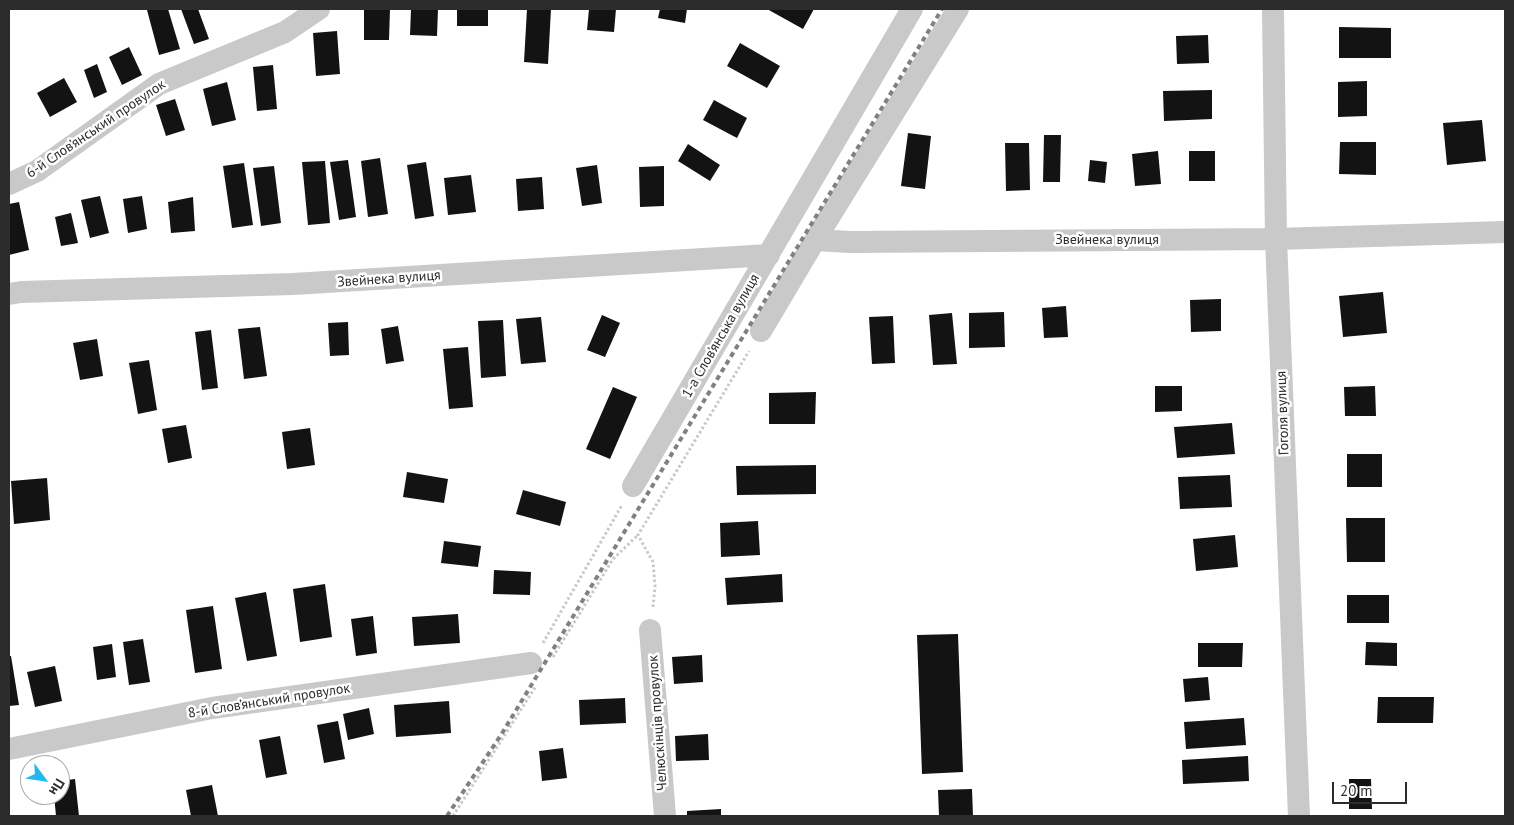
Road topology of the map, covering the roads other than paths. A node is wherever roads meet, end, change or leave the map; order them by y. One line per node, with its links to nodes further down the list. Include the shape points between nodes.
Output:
1 (319, 9): 5 (street, 6-й Слов’янський провулок, via 284,32 159,84 37,171)
2 (912, 9): 9 (street, 1-а Слов’янська вулиця)
3 (958, 9): 8 (street)
4 (1273, 9): 7 (street, Гоголя вулиця)
5 (9, 184)
6 (1505, 232): 7 (street, Звейнека вулиця)
7 (1276, 239): 8 (street, Звейнека вулиця); 17 (street, Гоголя вулиця)
8 (816, 240): 11 (street)
9 (769, 255): 10 (street, Звейнека вулиця, via 293,284); 12 (street, 1-а Слов’янська вулиця)
10 (9, 294)
11 (761, 331)
12 (633, 486)
13 (650, 630): 16 (street, Челюскінців провулок)
14 (531, 663): 15 (street, 8-й Слов’янський провулок, via 212,708)
15 (9, 749)
16 (665, 816)
17 (1298, 816)

